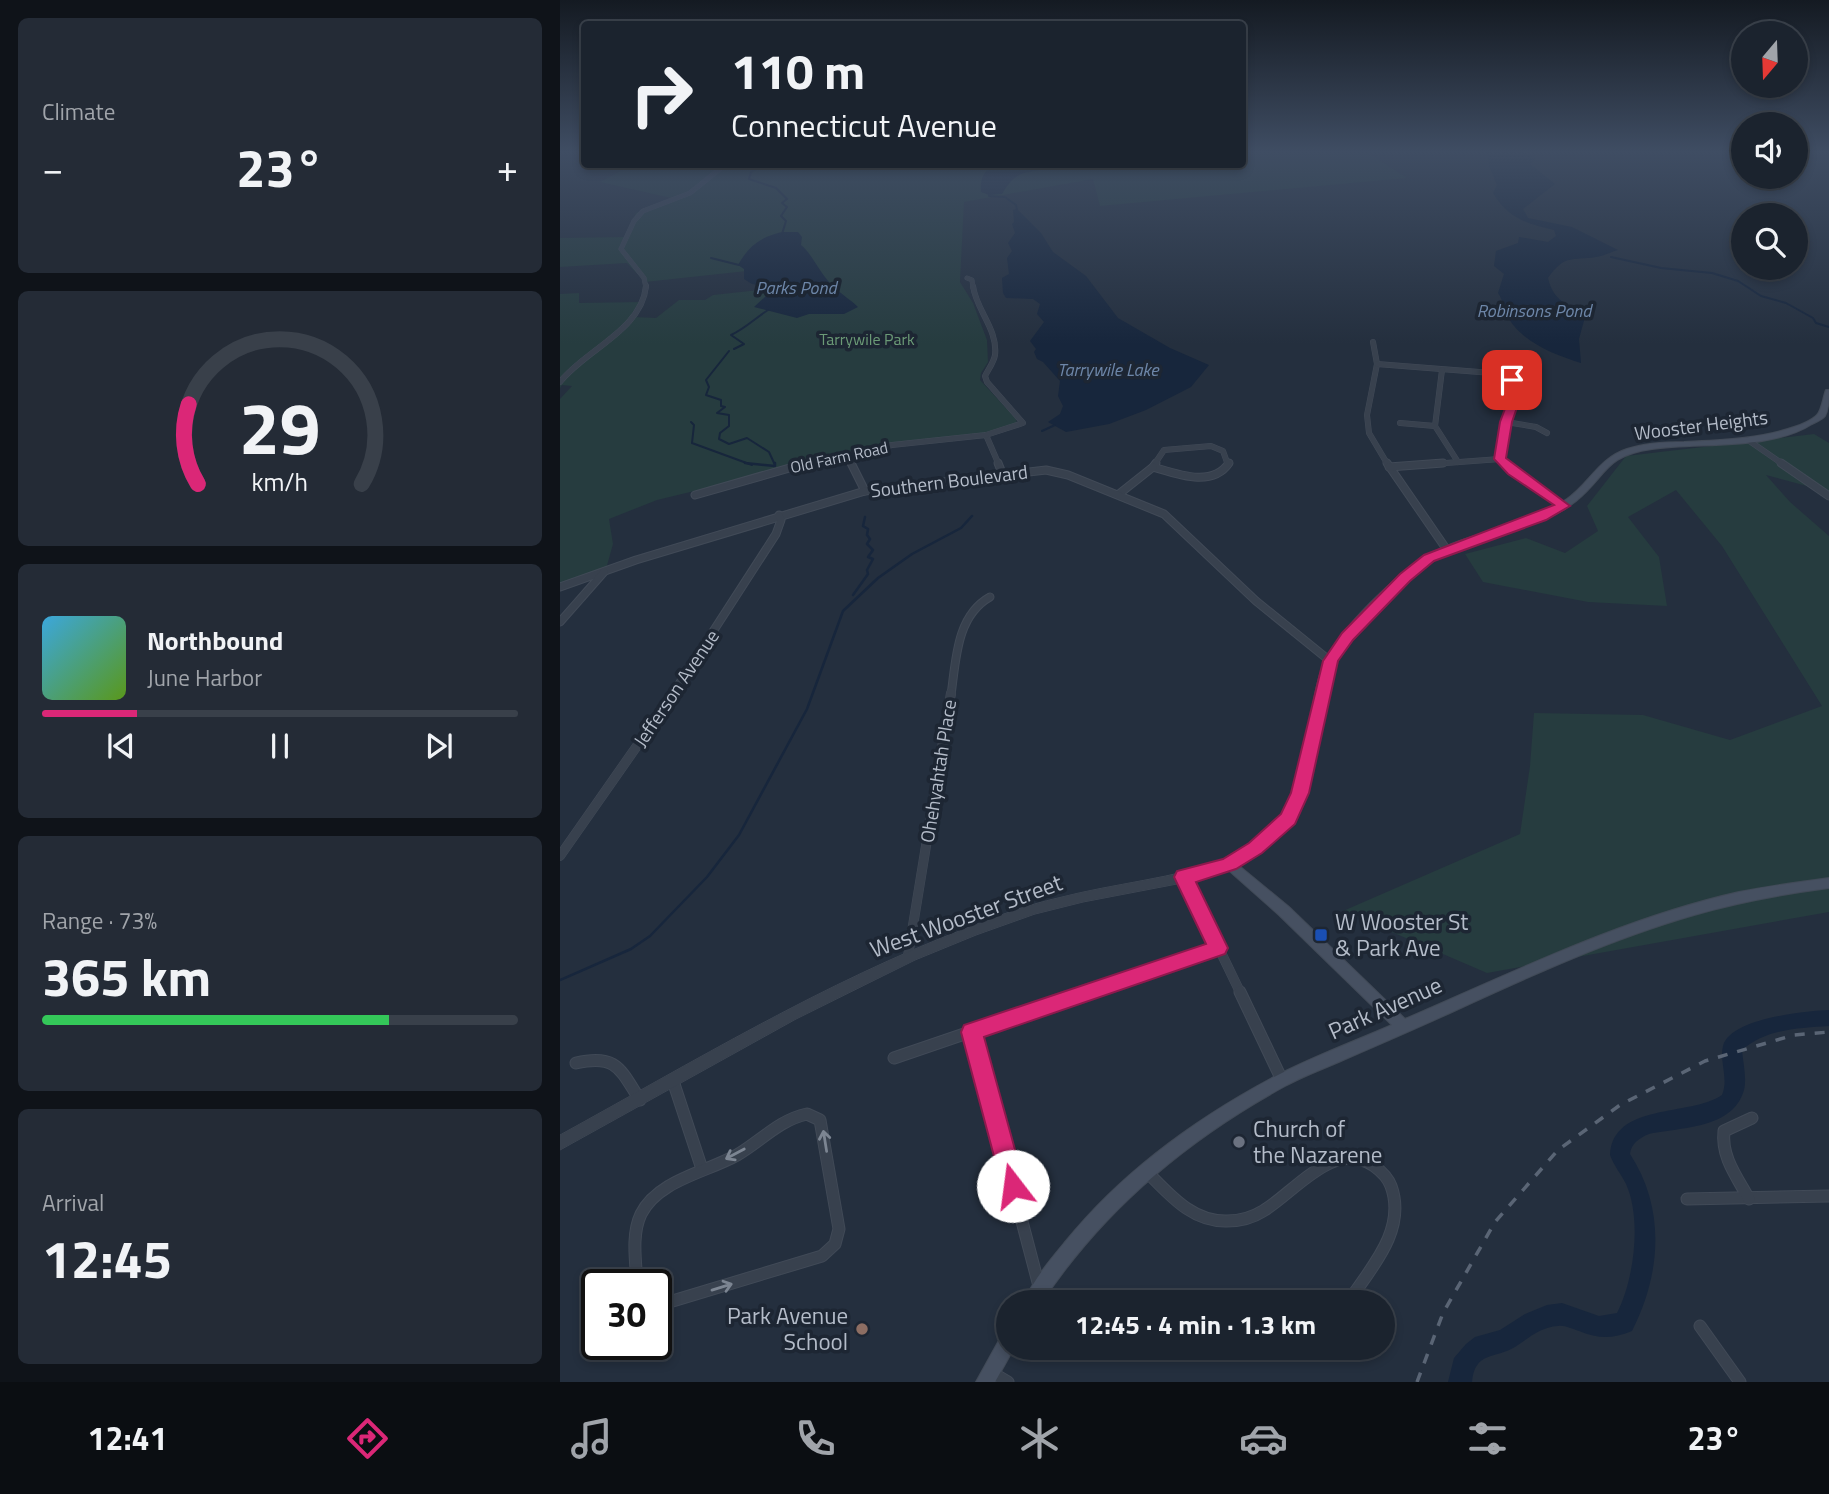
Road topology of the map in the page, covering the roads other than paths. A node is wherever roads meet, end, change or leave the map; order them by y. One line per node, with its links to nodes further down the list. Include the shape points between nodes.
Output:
1 (639, 215): 6 (street, via 621,249 644,278 642,304 624,326 579,360)
2 (967, 278): 12 (street, Old Farm Road, via 972,280 975,301 990,327 995,356 985,376 987,382 1023,423)
3 (1373, 342): 4 (street)
4 (1377, 364): 5 (street); 18 (street, via 1366,423)
5 (1442, 370): 8 (street, via 1492,373 1512,380 1517,390); 10 (street)
6 (560, 382)
7 (1828, 394): 13 (main road, Wooster Heights, via 1826,408 1815,421)
8 (1506, 422): 11 (street); 15 (street)
9 (1400, 423): 10 (street)
10 (1435, 426): 16 (street)
11 (1547, 433)
12 (986, 435): 14 (street, Old Farm Road); 19 (street)
13 (1748, 440): 23 (street); 24 (main road, Wooster Heights, via 1664,445 1616,454 1585,491)
14 (846, 453): 20 (street); 22 (street, Old Farm Road)
15 (1500, 459): 16 (street); 24 (street)
16 (1458, 462): 18 (street)
17 (1153, 467): 17 (street, via 1208,477 1225,470 1228,458 1219,447 1172,447 1158,456); 21 (street)
18 (1388, 467): 26 (street)
19 (1002, 473): 20 (street, Southern Boulevard); 21 (street, Southern Boulevard, via 1058,472)
20 (865, 491): 25 (street, Southern Boulevard)
21 (1119, 494): 31 (street, Southern Boulevard, via 1176,522 1256,601)
22 (695, 495)
23 (1829, 496)
24 (1563, 506): 26 (main road, Wooster Heights)
25 (779, 516): 27 (street, Southern Boulevard); 32 (street, Jefferson Avenue, via 776,534 692,667)
26 (1447, 550): 31 (main road, Wooster Heights, via 1405,578)
27 (606, 570): 28 (street, Southern Boulevard); 30 (street)
28 (560, 587)
29 (990, 597): 37 (street, Ohehyahtah Place, via 968,618 958,643)
30 (560, 622)
31 (1330, 661): 33 (main road, Wooster Heights, via 1296,806 1274,834)
32 (560, 856)
33 (1229, 864): 34 (street, West Wooster Street); 38 (main road)
34 (1184, 877): 36 (street); 37 (street, West Wooster Street, via 1034,909)
35 (1829, 883): 38 (main road, Park Avenue, via 1774,891 1635,927)
36 (1218, 948): 39 (street); 42 (street)
37 (908, 956): 43 (street, West Wooster Street, via 851,982)
38 (1403, 1027): 42 (main road, Park Avenue)
39 (972, 1032): 40 (street); 53 (street)
40 (894, 1058)
41 (576, 1063): 44 (street, via 596,1057 609,1059)
42 (1282, 1080): 48 (main road, Park Avenue, via 1230,1110)
43 (673, 1081): 44 (street, West Wooster Street); 47 (street)
44 (639, 1100): 46 (street, West Wooster Street)
45 (1752, 1118): 51 (street, via 1724,1131 1721,1140)
46 (560, 1143)
47 (702, 1169): 52 (street, via 653,1198 642,1211 637,1223); 56 (street, one-way to 47, via 822,1256 835,1244 839,1229 822,1122 817,1116 795,1117 734,1156)
48 (1147, 1172): 54 (main road, Park Avenue, via 1073,1245); 55 (street, via 1185,1208 1200,1218 1220,1221 1244,1220 1262,1212 1342,1157 1359,1158 1374,1166 1388,1180 1396,1198 1397,1217)
49 (1829, 1196): 51 (street)
50 (1686, 1199): 51 (street)
51 (1749, 1199)
52 (637, 1269)
53 (1035, 1290)
54 (1040, 1290)
55 (1356, 1290)
56 (672, 1301)
57 (1700, 1326): 61 (street)
58 (997, 1360): 59 (main road)
59 (988, 1377): 60 (street)
60 (1008, 1382)
61 (1740, 1382)

